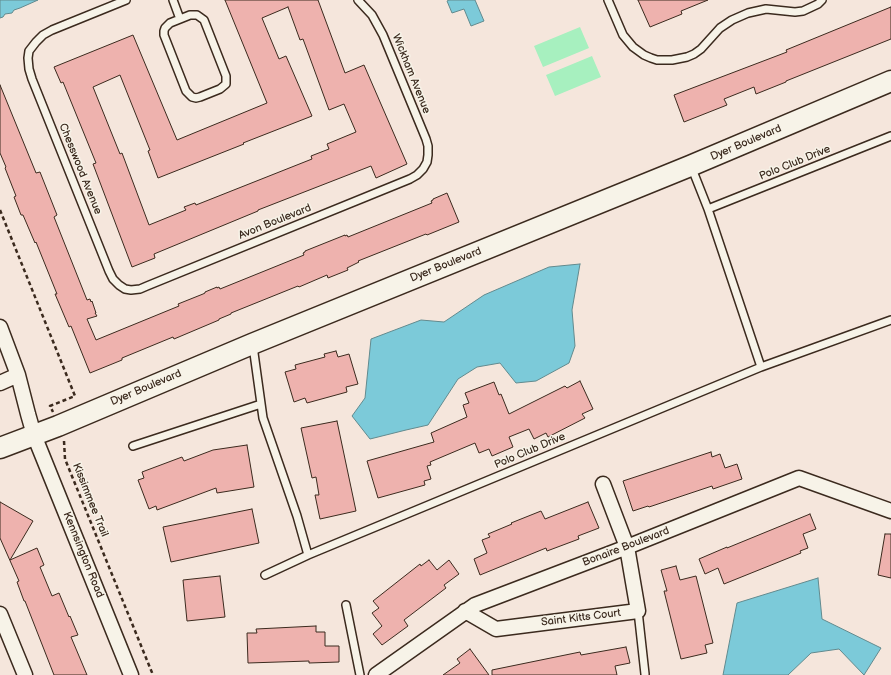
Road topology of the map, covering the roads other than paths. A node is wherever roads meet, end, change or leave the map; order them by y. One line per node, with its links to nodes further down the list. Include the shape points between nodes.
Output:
1 (126, 0): 12 (lane, Chesswood Avenue, via 52,30 43,35 29,51 32,79 109,271 113,279)
2 (173, 0): 6 (lane)
3 (358, 0): 9 (lane, Wickham Avenue, via 372,15 383,35 426,139)
4 (608, 0): 5 (lane, via 623,35 633,47 657,60 686,57 701,49 726,24 756,10 803,11)
5 (822, 0)
6 (180, 19): 6 (lane, via 197,15 204,20 226,76 226,84 200,97 192,97 186,91 164,36 167,25)
7 (891, 82): 10 (main road, Dyer Boulevard)
8 (891, 136): 11 (lane, Polo Club Drive)
9 (427, 162): 12 (lane, Avon Boulevard, via 423,169 410,179 140,289)
10 (690, 166): 11 (lane); 15 (main road, Dyer Boulevard)
11 (708, 209): 16 (lane)
12 (125, 289)
13 (891, 320): 16 (lane, Polo Club Drive)
14 (0, 327): 17 (street, Kennsington Road)
15 (252, 344): 19 (lane); 20 (main road, Dyer Boulevard)
16 (761, 367): 26 (lane, Polo Club Drive)
17 (18, 375): 18 (street); 20 (street, Kennsington Road)
18 (0, 383)
19 (261, 404): 21 (lane); 26 (lane, via 263,418)
20 (34, 435): 22 (main road, Dyer Boulevard); 34 (street, Kennsington Road)
21 (133, 446)
22 (0, 448)
23 (604, 484): 25 (street)
24 (891, 511): 25 (street, Bonaire Boulevard, via 799,478)
25 (627, 548): 29 (street, Bonaire Boulevard); 30 (street)
26 (308, 556): 27 (lane, Polo Club Drive)
27 (265, 575)
28 (346, 605): 35 (lane)
29 (465, 611): 30 (street, Saint Kitts Court, via 496,629); 36 (street, Bonaire Boulevard)
30 (638, 611): 32 (lane)
31 (0, 614): 33 (street)
32 (646, 674)
33 (25, 675)
34 (131, 675)
35 (360, 675)
36 (376, 675)

